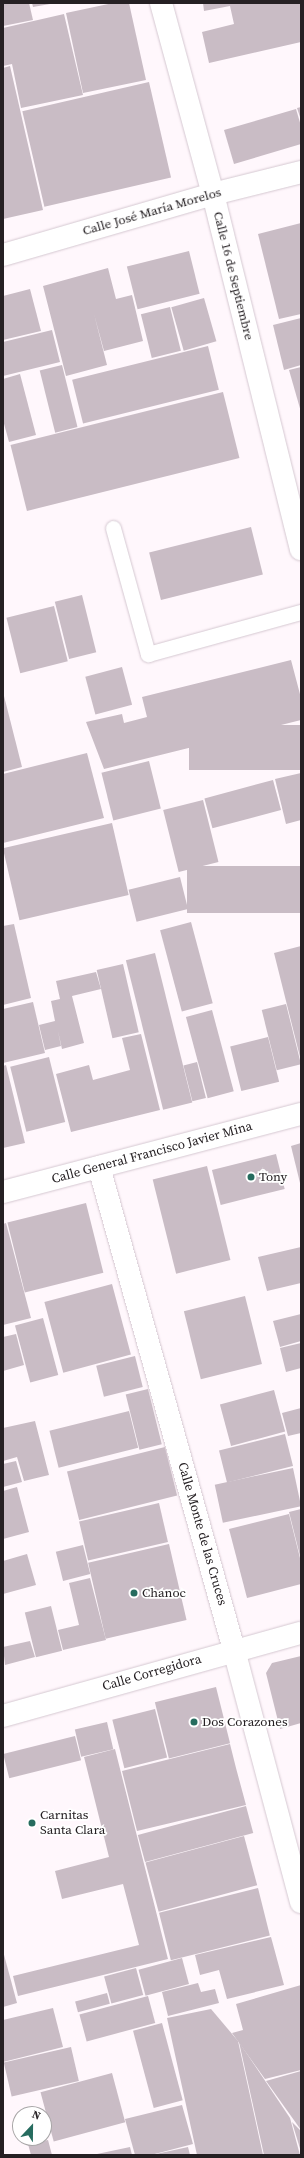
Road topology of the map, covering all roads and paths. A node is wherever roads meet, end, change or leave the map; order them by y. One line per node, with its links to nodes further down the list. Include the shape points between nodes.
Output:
1 (161, 3): 3 (street, Calle 16 de Septiembre)
2 (301, 172): 3 (street, Calle José María Morelos)
3 (213, 194): 4 (street, Calle José María Morelos); 6 (street, Calle 16 de Septiembre)
4 (3, 255)
5 (113, 528): 7 (lane, via 148,654)
6 (301, 549)
7 (301, 612)
8 (301, 1114): 9 (street, Calle General Francisco Javier Mina)
9 (99, 1167): 10 (street, Calle General Francisco Javier Mina); 12 (street, Calle Monte de las Cruces)
10 (3, 1192)
11 (301, 1633): 12 (street, Calle Corregidora)
12 (234, 1650): 13 (street, Calle Corregidora); 14 (street, Calle Monte de las Cruces)
13 (3, 1716)
14 (301, 1902)

